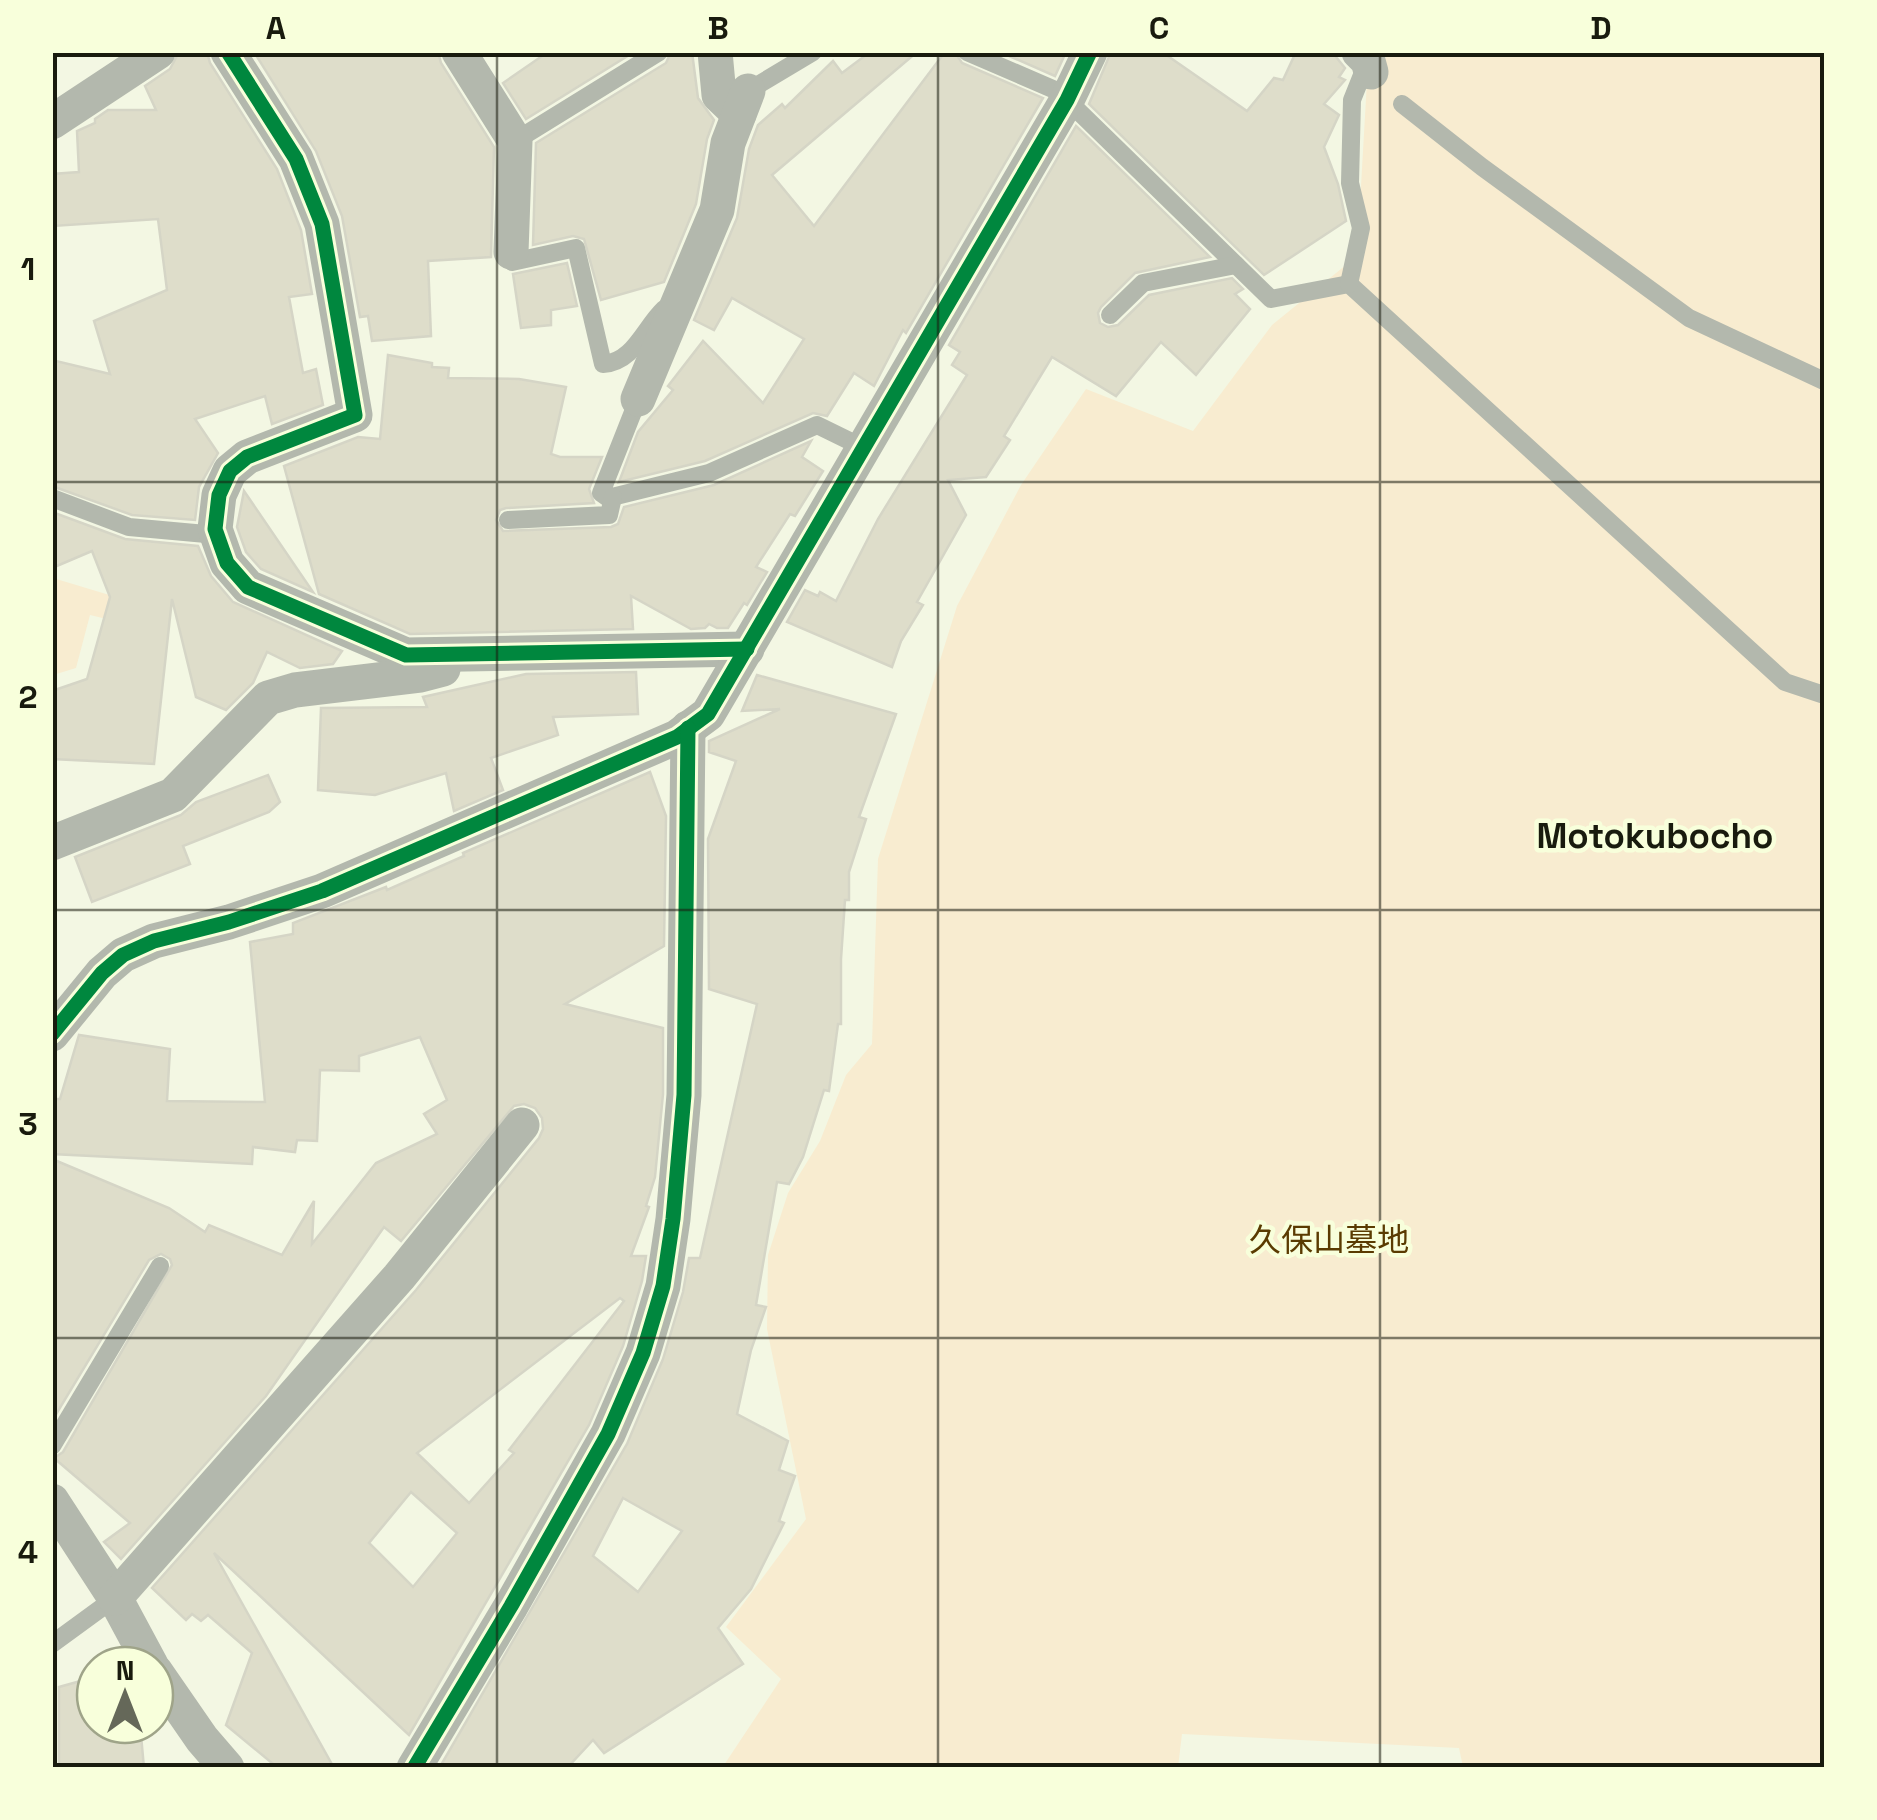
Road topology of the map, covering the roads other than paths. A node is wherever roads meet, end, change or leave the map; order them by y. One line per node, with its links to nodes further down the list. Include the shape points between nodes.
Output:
1 (158, 52): 13 (street)
2 (228, 52): 26 (street, via 296,159 322,224 356,415 247,456 230,470 219,495)
3 (459, 52): 14 (street)
4 (659, 52): 14 (lane)
5 (715, 52): 11 (street, via 719,95)
6 (812, 52): 11 (lane)
7 (967, 52): 10 (lane)
8 (1090, 52): 10 (street)
9 (1366, 62): 17 (lane, via 1352,100 1350,184 1361,228)
10 (1068, 98): 16 (lane); 22 (street)
11 (744, 102): 18 (street, via 728,142 716,210)
12 (1402, 104): 20 (lane, via 1689,318)
13 (52, 122)
14 (514, 141): 15 (street)
15 (512, 252): 18 (lane, via 512,262 576,248 604,364 632,350)
16 (1236, 265): 17 (lane, via 1271,299); 19 (lane, via 1142,282)
17 (1349, 284): 29 (lane, via 1785,682)
18 (682, 294): 21 (street)
19 (1110, 315)
20 (1824, 381)
21 (635, 406): 23 (lane, via 602,493)
22 (864, 448): 23 (lane, via 817,424 709,473); 27 (street)
23 (614, 497): 25 (lane, via 609,515)
24 (52, 498): 26 (lane, via 129,527)
25 (508, 520)
26 (217, 535): 28 (street, via 227,563 248,587 406,656)
27 (747, 649): 28 (street); 30 (street, via 708,714)
28 (474, 654): 31 (street, via 420,675 268,698 173,796)
29 (1824, 695)
30 (688, 728): 32 (street, via 322,892 154,941 123,955); 43 (street, via 684,1095 663,1286 608,1434)
31 (52, 843)
32 (64, 1000): 33 (street)
33 (52, 1034)
34 (522, 1126): 38 (street, via 399,1277)
35 (160, 1266): 36 (lane)
36 (52, 1446)
37 (52, 1501): 38 (street)
38 (115, 1598): 39 (lane); 40 (street)
39 (52, 1644)
40 (141, 1645)
41 (175, 1701): 42 (street)
42 (226, 1768)
43 (414, 1768)

